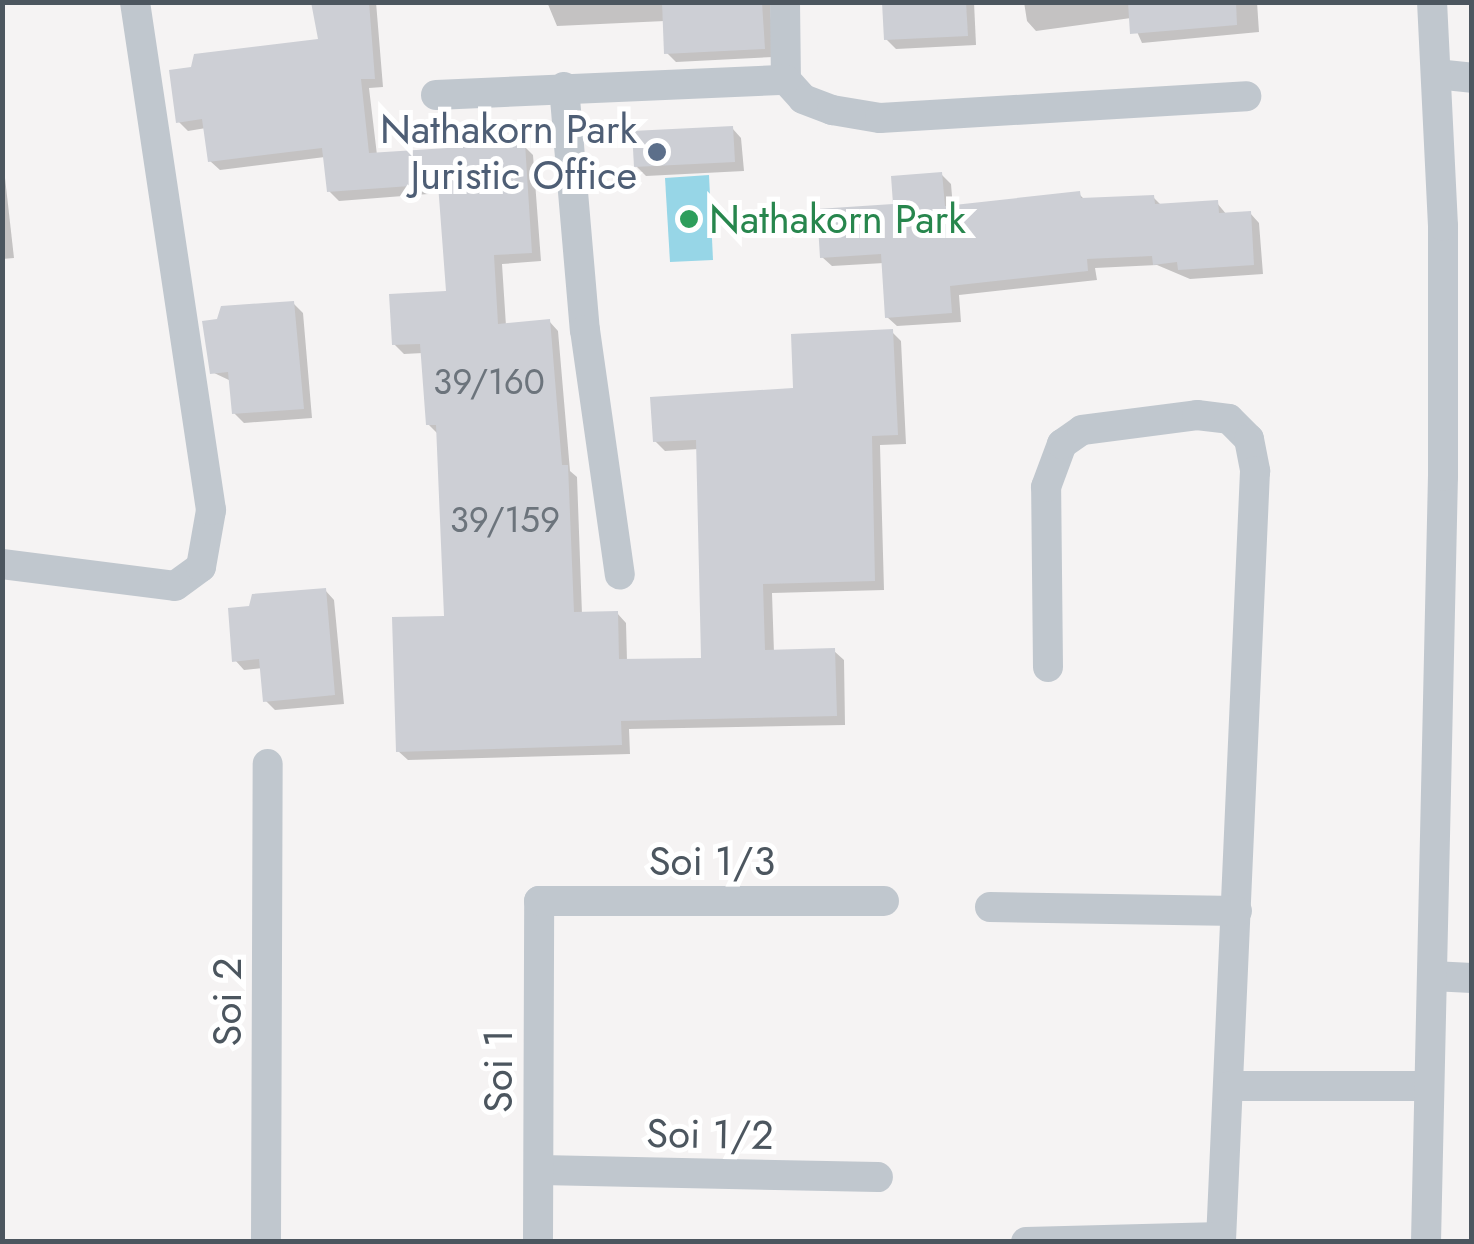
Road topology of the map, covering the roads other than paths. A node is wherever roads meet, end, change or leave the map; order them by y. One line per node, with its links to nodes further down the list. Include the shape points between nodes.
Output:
1 (136, 2): 10 (street, via 211,510 201,567 175,586)
2 (785, 2): 6 (street)
3 (1432, 2): 4 (street)
4 (1436, 74): 5 (street); 18 (street, via 1443,476)
5 (1472, 78)
6 (786, 80): 7 (street); 9 (street, via 803,99 880,118)
7 (564, 87): 8 (street); 11 (street, via 586,330)
8 (436, 95)
9 (1246, 96)
10 (2, 564)
11 (620, 575)
12 (1048, 667): 17 (street, via 1046,486 1062,444 1082,430 1197,415 1229,419 1249,439 1255,471)
13 (268, 764): 25 (street, Soi 2)
14 (539, 900): 15 (street, Soi 1/3); 22 (street, Soi 1)
15 (884, 901)
16 (990, 907): 17 (street)
17 (1237, 910): 20 (street)
18 (1432, 976): 19 (street); 21 (street)
19 (1472, 978)
20 (1230, 1086): 21 (street); 24 (street)
21 (1426, 1086): 28 (street)
22 (540, 1170): 23 (street, Soi 1/2); 26 (street, Soi 1)
23 (878, 1177)
24 (1221, 1239): 27 (street)
25 (266, 1242)
26 (538, 1242)
27 (1026, 1242)
28 (1426, 1242)

